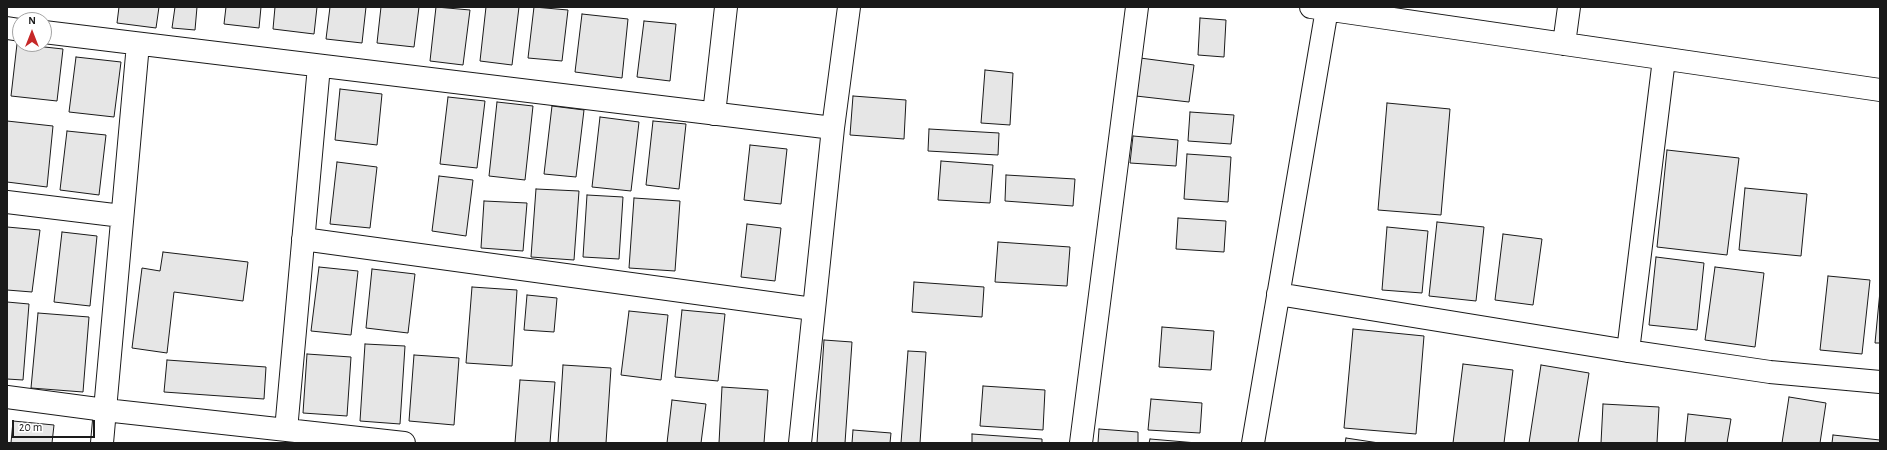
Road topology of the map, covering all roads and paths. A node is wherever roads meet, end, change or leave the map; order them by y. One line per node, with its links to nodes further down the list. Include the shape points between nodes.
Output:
1 (726, 7): 12 (street)
2 (849, 7): 13 (street)
3 (1137, 7): 27 (street)
4 (1569, 7): 8 (street)
5 (1319, 8): 8 (street); 17 (street)
6 (52, 33): 7 (street)
7 (138, 44): 10 (street); 15 (street)
8 (1564, 44): 9 (street)
9 (1664, 59): 11 (street); 19 (street)
10 (319, 66): 12 (street); 16 (street)
11 (1880, 90)
12 (714, 114): 13 (street)
13 (833, 128): 18 (street)
14 (7, 202): 15 (street)
15 (122, 216): 22 (street)
16 (303, 239): 18 (street); 23 (street)
17 (1278, 294): 19 (street); 28 (street)
18 (813, 309): 26 (street)
19 (1628, 351): 20 (street, via 1770,372)
20 (1880, 382)
21 (7, 396): 22 (street)
22 (105, 410): 23 (street); 24 (street)
23 (286, 430): 25 (street)
24 (102, 443)
25 (404, 443)
26 (800, 443)
27 (1081, 443)
28 (1253, 443)

